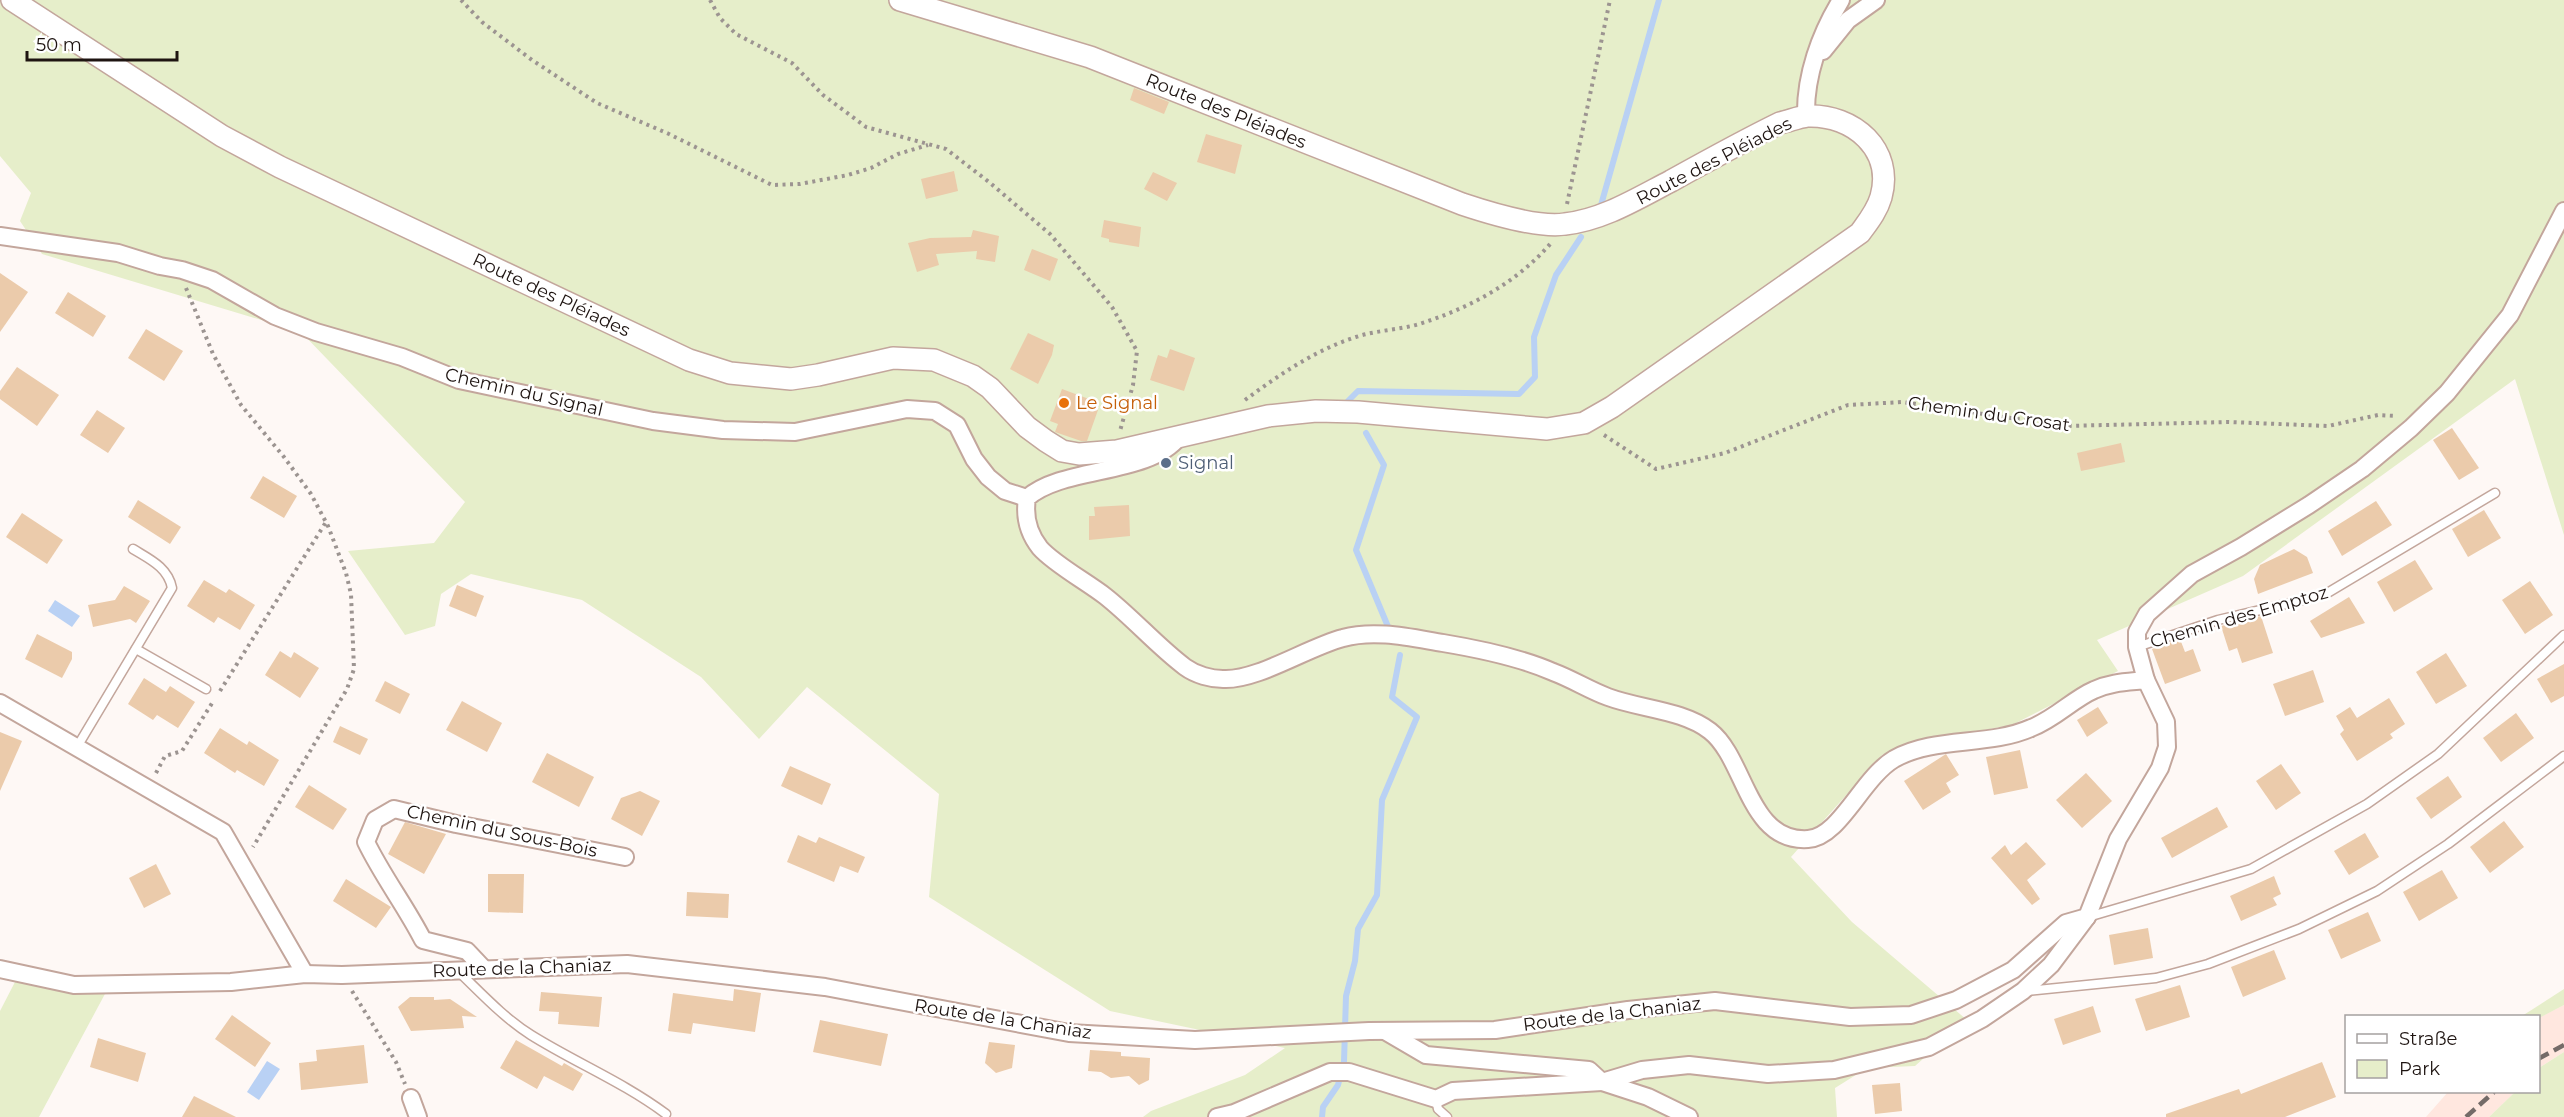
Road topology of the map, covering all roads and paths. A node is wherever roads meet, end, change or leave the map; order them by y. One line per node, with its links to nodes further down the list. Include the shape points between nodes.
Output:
1 (12, 0): 19 (street, Route des Pléiades, via 222,136 280,167 688,360 730,373 791,379 893,358 934,360 973,376 990,388 1027,427 1062,451)
2 (462, 0): 10 (path, via 482,22 531,60 597,103 772,185 848,175)
3 (710, 0): 10 (path, via 736,34 792,63 823,95 866,127)
4 (900, 0): 12 (street, Route des Pléiades, via 1090,57 1462,204 1490,213)
5 (1610, 0): 12 (path)
6 (1840, 0): 8 (street)
7 (1876, 0): 8 (street, via 1848,20)
8 (1815, 60): 9 (street, via 1808,83)
9 (1806, 116): 12 (street, Route des Pléiades, via 1780,123 1622,207); 16 (street, Route des Pléiades, via 1847,124 1874,147 1883,163 1884,181 1872,217 1840,249)
10 (928, 145): 19 (path, via 946,149 1050,234 1112,307 1137,351)
11 (2564, 211): 17 (street, via 2510,315 2447,393)
12 (1563, 225): 15 (path, via 1549,245 1511,281 1454,312 1358,336 1321,351)
13 (0, 236): 14 (street, Chemin du Signal, via 118,253)
14 (183, 270): 21 (street, Chemin du Signal, via 212,280 275,316 459,380 652,421 723,430 795,432 907,409 935,411 957,425 988,477 1005,491); 22 (path, via 195,314 241,405 311,494)
15 (1241, 402)
16 (1584, 423): 17 (path, Chemin du Crosat, via 1656,469 1725,453 1848,405 1902,402 2066,426 2229,422 2328,426 2396,415); 18 (street, Route des Pléiades, via 1547,429 1520,428 1316,411 1268,416)
17 (2411, 428): 25 (street, via 2362,469 2309,505 2184,580 2147,614 2137,632)
18 (1179, 436): 19 (street, Route des Pléiades); 21 (street, via 1169,449 1107,471 1044,486)
19 (1117, 451)
20 (2495, 493): 25 (lane, Chemin des Emptoz, via 2324,595 2218,620)
21 (1027, 498): 27 (street, via 1024,516 1041,550 1104,595 1188,669 1228,680 1347,636 1393,635 1474,648 1551,670 1608,698 1707,728 1730,754 1744,790 1765,820 1782,833 1802,839 1824,836 1878,772 1913,750 2029,730 2091,691)
22 (326, 522): 32 (path, via 182,751 165,756); 34 (path, via 351,594 354,669 347,689)
23 (133, 549): 26 (lane, via 161,567 172,588)
24 (2564, 635): 35 (lane, via 2438,754 2367,804 2252,869)
25 (2137, 647): 27 (street)
26 (136, 648): 28 (lane); 30 (lane)
27 (2146, 680): 35 (street, via 2166,722 2167,747 2160,768 2118,838)
28 (206, 689)
29 (0, 703): 30 (street)
30 (77, 747): 32 (street)
31 (2564, 756): 41 (lane, via 2448,844 2377,891 2299,929 2208,964 2156,978)
32 (148, 787): 34 (street, via 223,832)
33 (625, 857): 37 (street, Chemin du Sous-Bois, via 403,810 394,809 375,820 366,842 423,940 467,951)
34 (242, 864): 39 (street)
35 (2087, 917): 41 (street, via 2051,965); 42 (street, Route de la Chaniaz, via 2066,923 2013,970 1956,1000 1911,1014 1850,1017 1715,1001 1495,1030)
36 (0, 969): 39 (street, Route de la Chaniaz, via 74,985 231,982)
37 (484, 969): 38 (street, Route de la Chaniaz); 42 (street, Route de la Chaniaz, via 627,964 825,987 1069,1033 1196,1040)
38 (458, 971): 40 (street, Route de la Chaniaz); 46 (lane, via 530,1035 637,1092)
39 (305, 974): 40 (street, Route de la Chaniaz)
40 (342, 975): 44 (path, via 396,1062)
41 (2023, 991): 43 (street, via 1982,1019 1929,1047 1834,1070 1768,1074 1689,1065 1642,1070)
42 (1377, 1031): 43 (street, via 1426,1055 1589,1070)
43 (1602, 1082): 45 (street, via 1453,1091); 50 (street, via 1648,1097)
44 (411, 1098): 47 (street)
45 (1436, 1099): 48 (street, via 1349,1072 1330,1072); 49 (lane, via 1438,1109)
46 (666, 1114)
47 (418, 1117)
48 (1217, 1117)
49 (1448, 1117)
50 (1689, 1117)

